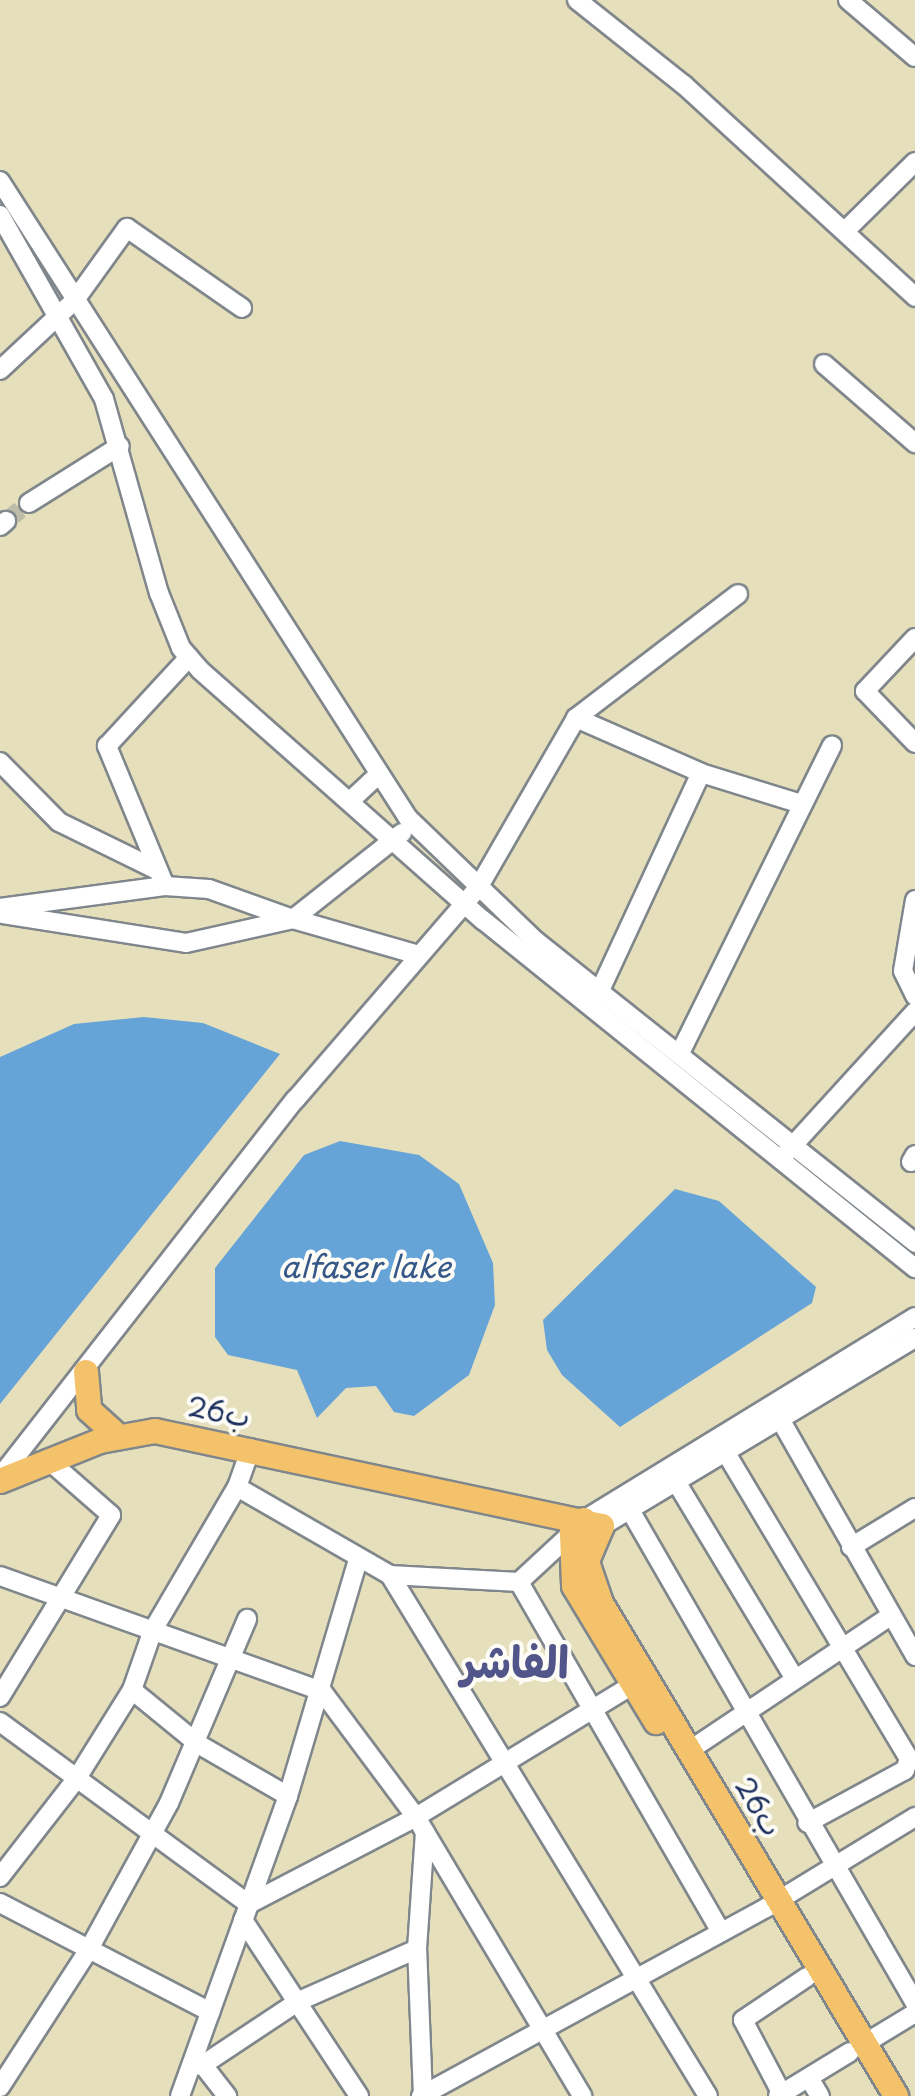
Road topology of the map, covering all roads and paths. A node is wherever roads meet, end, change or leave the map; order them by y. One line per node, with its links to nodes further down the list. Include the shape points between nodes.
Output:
1 (577, 0): 7 (street)
2 (853, 2): 3 (street)
3 (915, 57)
4 (915, 162): 7 (street)
5 (0, 181): 9 (street)
6 (0, 215): 11 (street)
7 (846, 230): 8 (street)
8 (915, 297)
9 (75, 300): 10 (street, via 131,228); 11 (street); 25 (street, via 296,633)
10 (242, 308)
11 (58, 314): 13 (street); 15 (street, via 104,399)
12 (824, 364): 14 (street)
13 (0, 370)
14 (915, 443)
15 (120, 446): 16 (street); 19 (street, via 149,565)
16 (29, 503)
17 (738, 594): 20 (street)
18 (915, 638): 21 (street, via 865,691)
19 (189, 657): 26 (street); 30 (street, via 107,746)
20 (576, 718): 24 (street); 31 (street)
21 (915, 743)
22 (832, 746): 27 (street)
23 (0, 762): 30 (street, via 59,822)
24 (701, 773): 27 (street); 38 (street)
25 (379, 774): 26 (street); 28 (street)
26 (350, 801): 29 (street)
27 (798, 803): 42 (street)
28 (413, 824): 29 (street); 31 (street)
29 (392, 841): 33 (street); 35 (street)
30 (161, 878): 34 (street); 35 (street)
31 (478, 888): 33 (street); 36 (street)
32 (915, 900): 39 (street, via 903,971)
33 (462, 902): 36 (street); 37 (street)
34 (0, 911): 35 (street, via 186,943)
35 (293, 919): 37 (street)
36 (531, 948): 38 (street); 40 (street)
37 (415, 954): 53 (street)
38 (601, 990): 40 (street); 42 (street)
39 (915, 996)
40 (592, 1008): 44 (street)
41 (915, 1012): 45 (street)
42 (680, 1053): 43 (street)
43 (706, 1074): 44 (street); 45 (street)
44 (695, 1089): 46 (street)
45 (795, 1142): 46 (street); 47 (street)
46 (782, 1159): 48 (street)
47 (857, 1194): 48 (street); 49 (street)
48 (844, 1209): 50 (street)
49 (915, 1243)
50 (915, 1268)
51 (915, 1317): 54 (street)
52 (915, 1338): 54 (street)
53 (86, 1372): 55 (highway, via 89,1410); 60 (street)
54 (777, 1414): 57 (street); 59 (street); 65 (street)
55 (118, 1436): 56 (highway, 26ب, via 155,1431); 58 (highway, 26ب)
56 (251, 1448): 61 (street); 64 (highway, 26ب, via 526,1505)
57 (726, 1453): 59 (street); 74 (street)
58 (47, 1459): 60 (highway, 26ب); 70 (street, via 111,1515)
59 (673, 1477): 63 (street); 64 (street); 77 (street)
60 (0, 1479)
61 (237, 1487): 66 (street); 73 (street)
62 (915, 1508): 65 (street)
63 (630, 1510): 64 (street); 83 (street)
64 (584, 1535): 69 (street); 78 (highway, 26ب, via 574,1586); 86 (highway, 26ب, via 592,1584)
65 (851, 1547): 71 (street)
66 (358, 1560): 67 (street); 80 (street)
67 (390, 1575): 69 (street); 87 (street)
68 (0, 1576): 70 (street)
69 (519, 1582): 82 (street)
70 (57, 1598): 73 (street); 81 (street)
71 (890, 1616): 74 (street); 75 (street)
72 (247, 1619): 76 (street)
73 (153, 1630): 76 (street); 79 (street)
74 (844, 1649): 77 (street); 91 (street, via 908,1765)
75 (915, 1656)
76 (230, 1659): 80 (street); 85 (street)
77 (795, 1679): 83 (street)
78 (634, 1684): 82 (street); 97 (highway, 26ب)
79 (132, 1690): 85 (street); 88 (street)
80 (322, 1691): 89 (street); 92 (street)
81 (0, 1697)
82 (595, 1708): 87 (street); 99 (street)
83 (745, 1713): 86 (street); 91 (street)
84 (0, 1722): 88 (street)
85 (198, 1744): 89 (street); 93 (street)
86 (690, 1750): 97 (highway, 26ب)
87 (503, 1765): 92 (street); 103 (street)
88 (77, 1778): 93 (street); 95 (street)
89 (288, 1796): 98 (street)
90 (915, 1817): 94 (street)
91 (807, 1823): 94 (street)
92 (420, 1824): 98 (street); 100 (street); 107 (street)
93 (148, 1834): 98 (street); 101 (street)
94 (831, 1864): 97 (street); 105 (street)
95 (0, 1877)
96 (0, 1903): 101 (street)
97 (773, 1904): 99 (street); 102 (highway, 26ب); 108 (highway, 26ب)
98 (246, 1912): 104 (street); 106 (street)
99 (721, 1932): 103 (street)
100 (417, 1949): 104 (street); 116 (street)
101 (88, 1951): 106 (street); 111 (street)
102 (807, 1977): 108 (highway, 26ب); 112 (street, via 743,2020)
103 (632, 1980): 107 (street); 118 (street)
104 (299, 2001): 109 (street); 115 (street)
105 (915, 2004): 108 (street)
106 (210, 2012): 109 (street)
107 (541, 2027): 116 (street); 117 (street)
108 (857, 2048): 110 (street); 120 (highway, 26ب); 121 (highway, 26ب)
109 (199, 2061): 113 (street); 114 (street)
110 (809, 2078): 112 (street); 119 (street)
111 (0, 2087)
112 (781, 2095)
113 (180, 2096)
114 (227, 2096)
115 (359, 2096)
116 (422, 2096)
117 (582, 2096)
118 (708, 2096)
119 (820, 2096)
120 (878, 2096)
121 (896, 2096)

